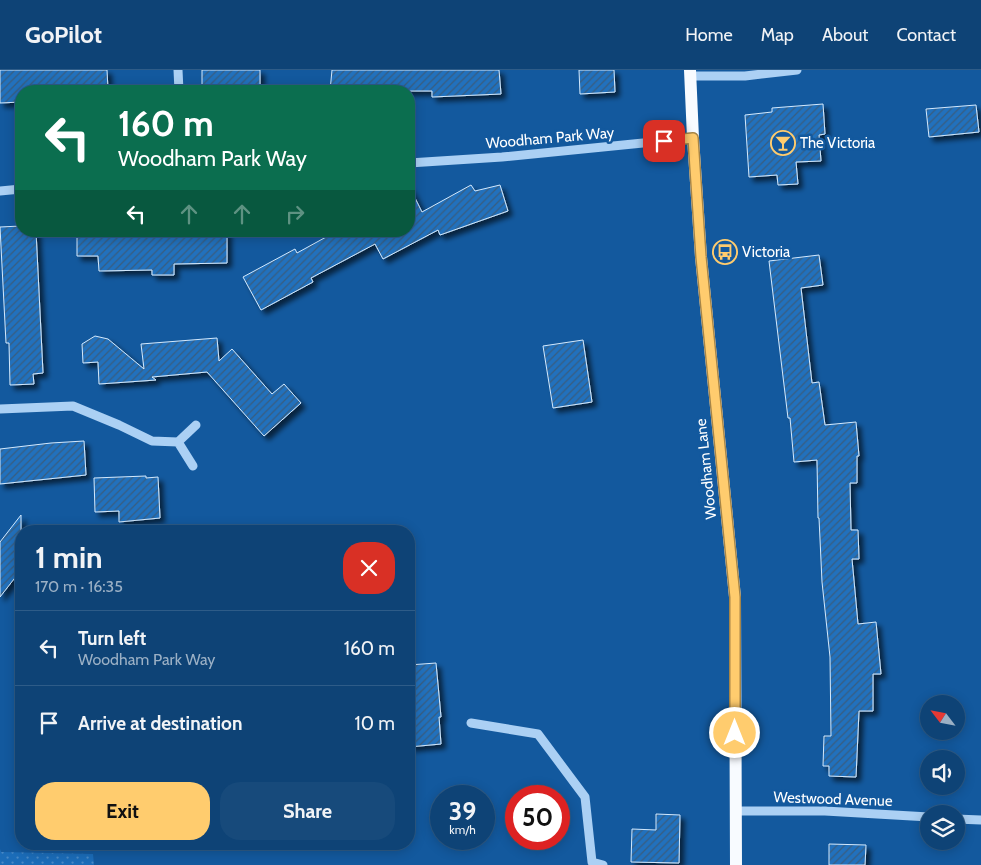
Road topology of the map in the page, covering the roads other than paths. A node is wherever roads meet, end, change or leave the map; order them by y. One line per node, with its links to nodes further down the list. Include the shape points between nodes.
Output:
1 (178, 70): 4 (street)
2 (797, 70): 3 (street, via 745,76)
3 (691, 73): 5 (main road, Woodham Lane)
4 (179, 85)
5 (693, 138): 6 (street, Woodham Park Way); 14 (main road, Woodham Lane, via 701,257 735,597)
6 (415, 163)
7 (15, 190): 8 (street)
8 (0, 191)
9 (0, 409): 11 (street, via 73,406 152,441)
10 (196, 425): 11 (street)
11 (178, 442): 12 (street)
12 (194, 466)
13 (471, 722): 18 (street, via 538,734 585,797 592,862)
14 (736, 811): 15 (street, Westwood Avenue, via 825,811); 19 (main road, Woodham Lane)
15 (920, 816)
16 (965, 819): 17 (street)
17 (981, 820)
18 (603, 865)
19 (736, 865)

